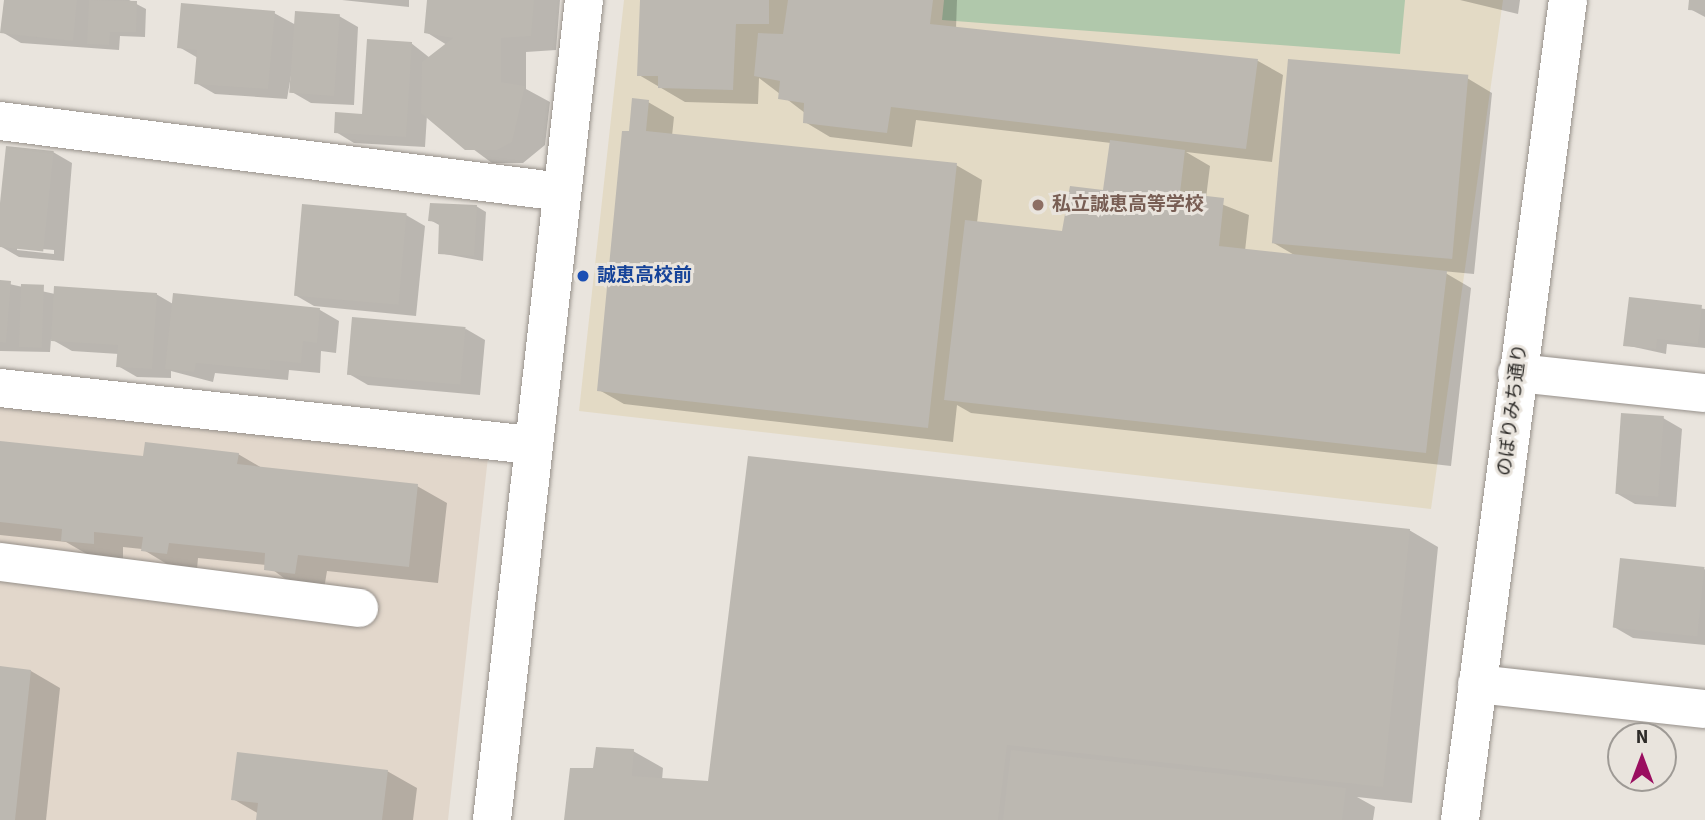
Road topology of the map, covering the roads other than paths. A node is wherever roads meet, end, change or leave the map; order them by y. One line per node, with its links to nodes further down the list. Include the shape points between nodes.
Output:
1 (584, 0): 4 (street)
2 (1568, 0): 5 (street, のぼりみち通り)
3 (0, 121): 4 (street)
4 (562, 192): 8 (street)
5 (1517, 373): 7 (street); 11 (street, のぼりみち通り)
6 (0, 388): 8 (street)
7 (1705, 393)
8 (532, 444): 13 (street)
9 (0, 562): 10 (street)
10 (359, 608)
11 (1477, 684): 12 (street); 14 (street, のぼりみち通り)
12 (1705, 709)
13 (492, 820)
14 (1460, 820)

